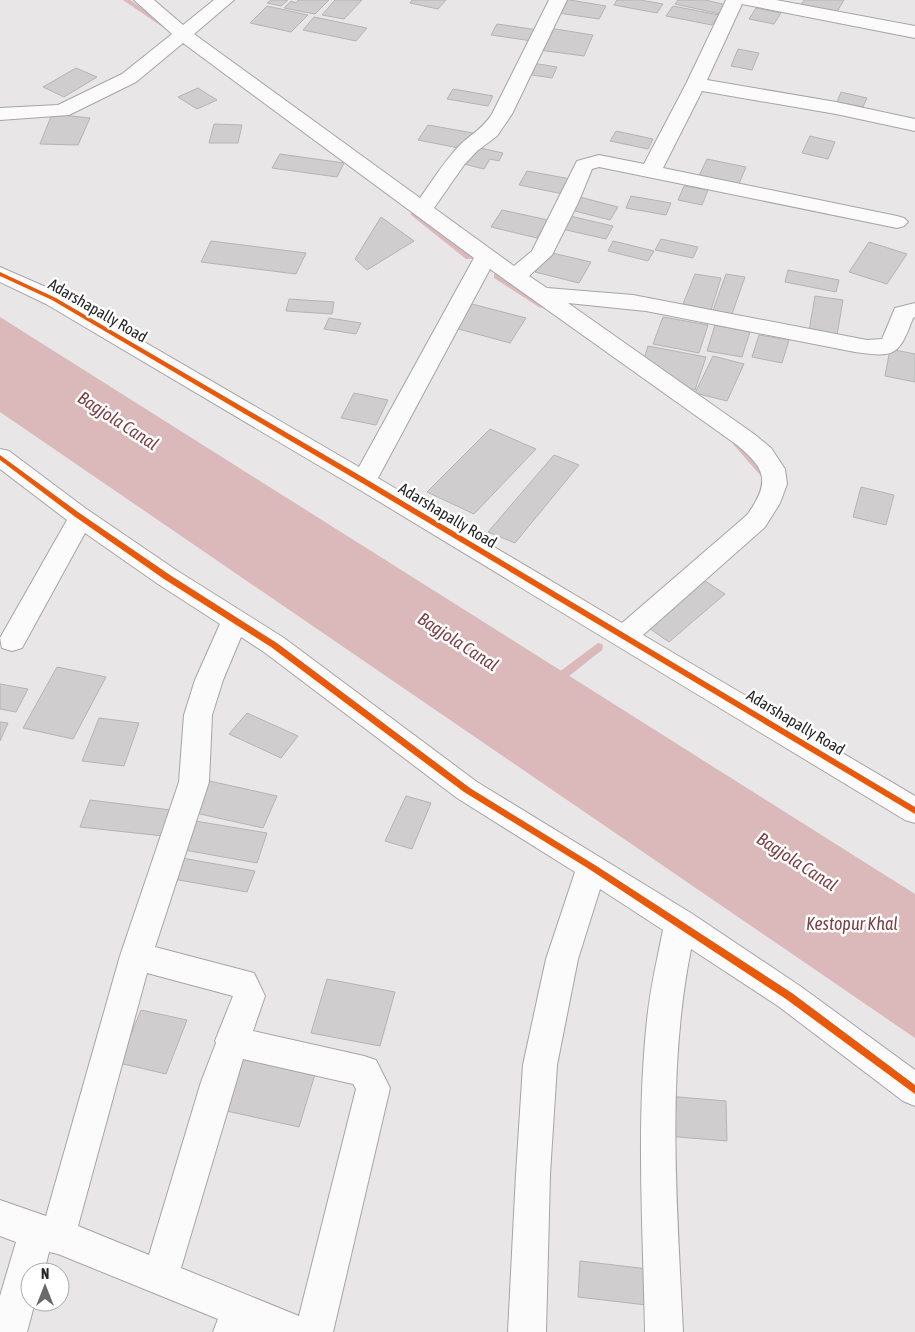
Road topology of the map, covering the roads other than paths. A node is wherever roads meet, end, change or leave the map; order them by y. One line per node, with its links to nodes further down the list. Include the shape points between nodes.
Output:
1 (143, 0): 9 (street)
2 (225, 0): 9 (street)
3 (558, 0): 14 (street, via 502,114 490,132 457,161)
4 (735, 0): 10 (street)
5 (748, 0): 7 (street)
6 (857, 0): 7 (street)
7 (850, 21): 8 (street)
8 (915, 32)
9 (180, 38): 11 (street, via 130,78 62,111); 14 (street)
10 (696, 84): 12 (street); 13 (street)
11 (0, 114)
12 (915, 125)
13 (650, 171): 15 (street); 18 (street, via 599,161 584,165 541,255)
14 (422, 209): 16 (street)
15 (897, 222)
16 (486, 256): 18 (street); 22 (street)
17 (0, 274): 22 (street, Adarshapally Road, via 54,299)
18 (515, 276): 19 (street)
19 (543, 296): 20 (street, via 582,296 644,304 881,348 892,344 904,313); 25 (street, via 760,452 772,468 775,484 770,502 756,521)
20 (915, 310)
21 (0, 457): 23 (street)
22 (364, 481): 25 (street, Adarshapally Road)
23 (81, 518): 24 (street); 26 (street)
24 (235, 620): 28 (street, via 274,645 467,790); 30 (street, via 198,716 194,782)
25 (625, 636): 27 (street, Adarshapally Road)
26 (12, 641)
27 (915, 811)
28 (592, 867): 29 (street); 40 (street, via 562,959 540,1065)
29 (680, 923): 32 (street, via 789,996); 41 (street, via 663,1019 658,1090)
30 (136, 956): 31 (street, via 243,983 249,996); 34 (street)
31 (231, 1041): 35 (street); 39 (street, via 364,1070 373,1088)
32 (915, 1090)
33 (0, 1218): 34 (street)
34 (47, 1234): 35 (street); 37 (street)
35 (160, 1278): 36 (street)
36 (236, 1321): 38 (street)
37 (8, 1332)
38 (294, 1332)
39 (314, 1332)
40 (527, 1332)
41 (664, 1332)

